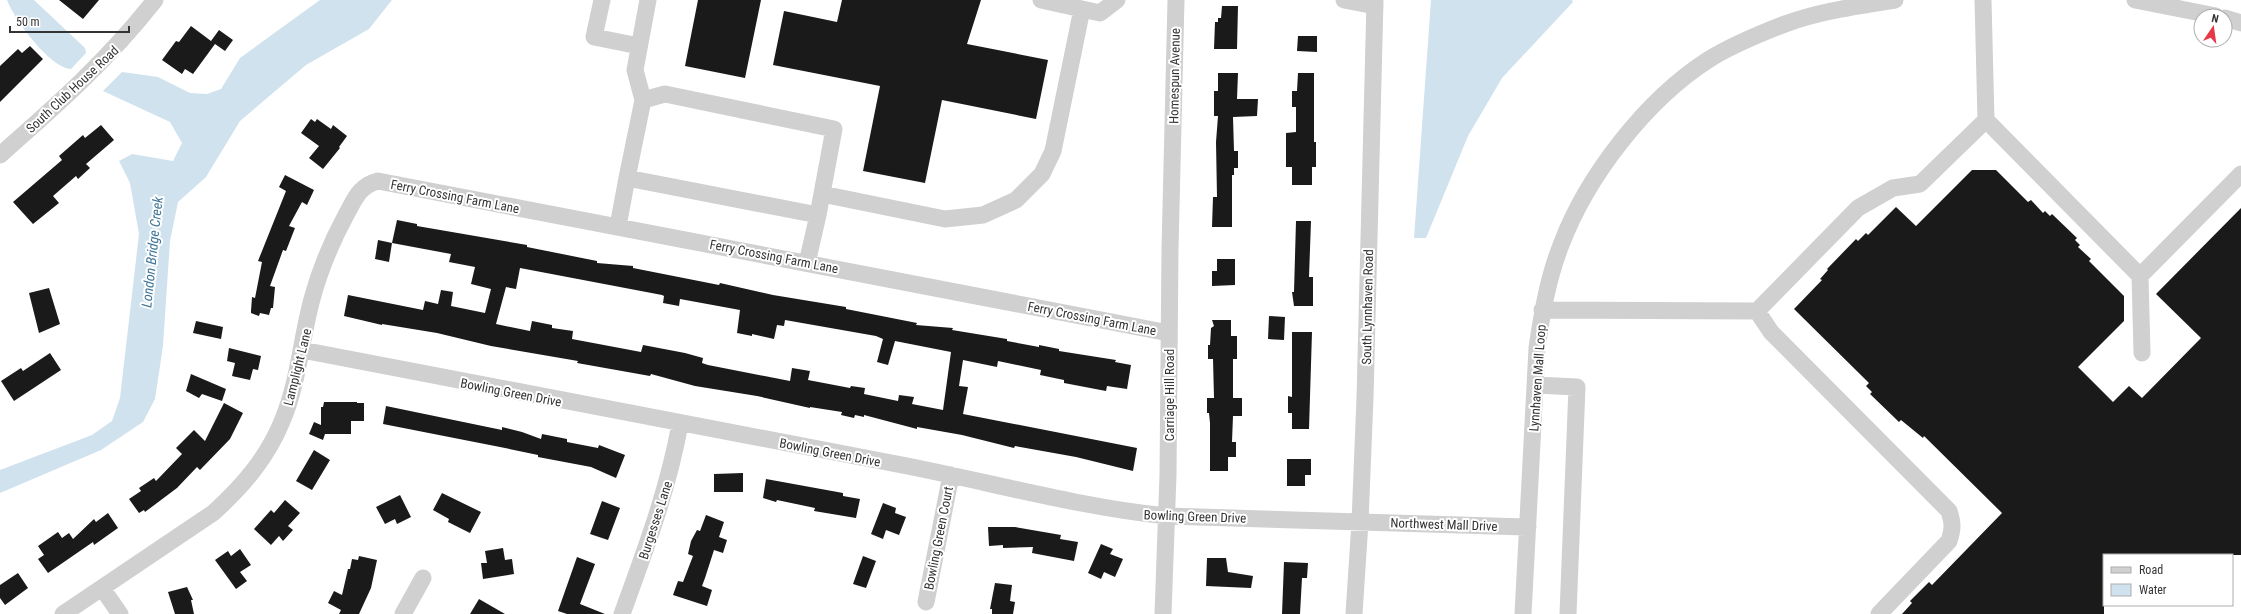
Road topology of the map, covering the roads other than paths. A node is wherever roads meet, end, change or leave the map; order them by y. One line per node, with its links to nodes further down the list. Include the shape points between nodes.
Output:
1 (155, 0): 18 (street, South Club House Road, via 100,65)
2 (602, 0): 14 (street, via 594,37)
3 (648, 0): 14 (street)
4 (1041, 0): 12 (street)
5 (1117, 0): 12 (street, via 1100,13)
6 (1176, 0): 17 (street, Homespun Avenue)
7 (1344, 0): 11 (street)
8 (1895, 0): 27 (street, Lynnhaven Mall Loop, via 1786,23 1708,60 1678,84 1622,140 1597,175 1561,244)
9 (1983, 0): 16 (street)
10 (2135, 0): 13 (street)
11 (1375, 3): 36 (street, South Lynnhaven Road)
12 (1082, 9): 22 (street, via 1053,151 1042,174 1016,200 982,214 945,219)
13 (2193, 11)
14 (639, 46): 15 (street, via 634,70)
15 (643, 100): 20 (street); 22 (street, via 665,94 834,129)
16 (1986, 120): 26 (street); 28 (street, via 1920,184 1893,188 1858,208)
17 (1172, 152): 29 (street, Carriage Hill Road)
18 (0, 155)
19 (2241, 174): 26 (street)
20 (627, 178): 23 (street); 24 (street)
21 (378, 181): 24 (street, Ferry Crossing Farm Lane); 30 (street, Lamplight Lane, via 360,190 337,231 312,300)
22 (822, 194): 23 (street)
23 (818, 215): 25 (street)
24 (618, 226): 25 (street, Ferry Crossing Farm Lane)
25 (807, 263): 29 (street, Ferry Crossing Farm Lane)
26 (2140, 276): 31 (street)
27 (1542, 310): 28 (street); 32 (street, Lynnhaven Mall Loop)
28 (1757, 311): 49 (street, via 1771,332 1949,511 1953,526 1949,540)
29 (1169, 333): 35 (street, Carriage Hill Road)
30 (302, 350): 33 (street, Bowling Green Drive); 39 (street, Lamplight Lane, via 296,383 284,419 272,446 255,470 213,513)
31 (2142, 353)
32 (1535, 386): 37 (street, Lynnhaven Mall Loop); 48 (street, via 1577,387)
33 (680, 424): 34 (street, Bowling Green Drive); 44 (street, Burgesses Lane, via 674,460 662,503)
34 (951, 475): 35 (street, Bowling Green Drive, via 1134,513); 40 (street, Bowling Green Court)
35 (1167, 516): 36 (street, Bowling Green Drive); 45 (street, Carriage Hill Road)
36 (1360, 522): 37 (street, Northwest Mall Drive); 46 (street, South Lynnhaven Road)
37 (1528, 527): 47 (street, Lynnhaven Mall Loop)
38 (423, 578): 43 (street)
39 (102, 588): 41 (street, Lamplight Lane); 42 (street)
40 (926, 602)
41 (63, 614)
42 (120, 614)
43 (403, 614)
44 (622, 614)
45 (1163, 614)
46 (1354, 614)
47 (1523, 614)
48 (1568, 614)
49 (1879, 614)

